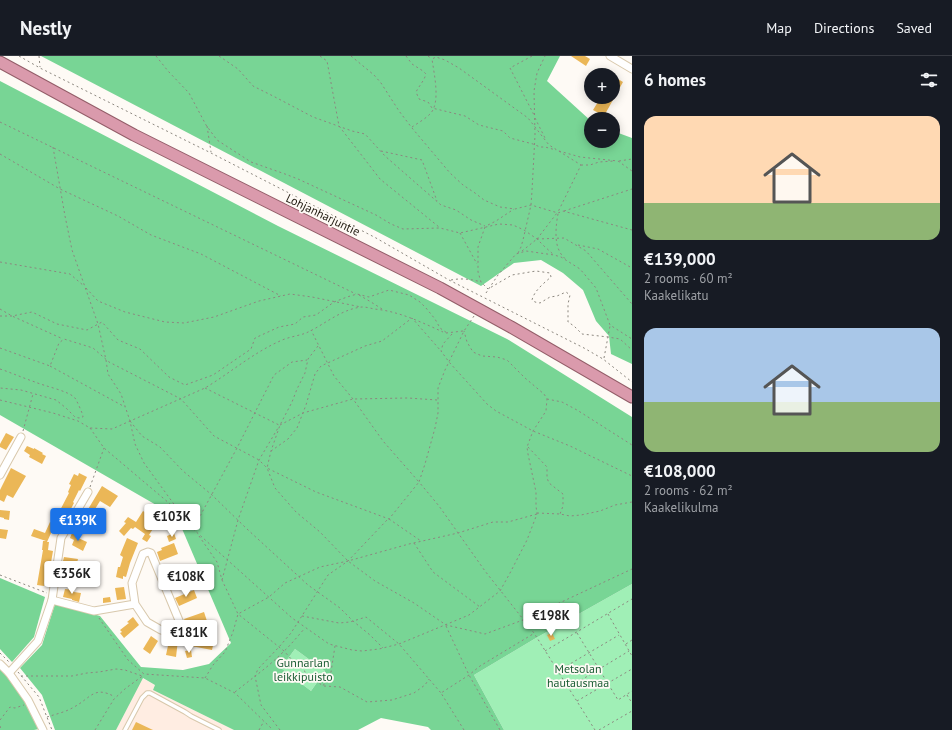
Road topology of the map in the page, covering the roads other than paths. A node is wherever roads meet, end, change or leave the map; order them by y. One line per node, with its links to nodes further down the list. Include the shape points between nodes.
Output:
1 (610, 56): 3 (street)
2 (0, 62): 4 (highway, Lohjanharjuntie, via 134,135 440,288)
3 (632, 69)
4 (632, 397)
5 (21, 437): 6 (street)
6 (0, 475)
7 (88, 492): 8 (street, via 61,538)
8 (53, 598): 9 (street, via 94,611); 11 (street, via 38,641)
9 (135, 604): 9 (street, via 132,582 143,554 148,552 151,553 183,630 176,635 161,630 147,622)
10 (0, 664): 11 (street)
11 (9, 673): 12 (street, via 30,703)
12 (43, 730)
13 (125, 730): 14 (lane, via 147,693)
14 (219, 730)

